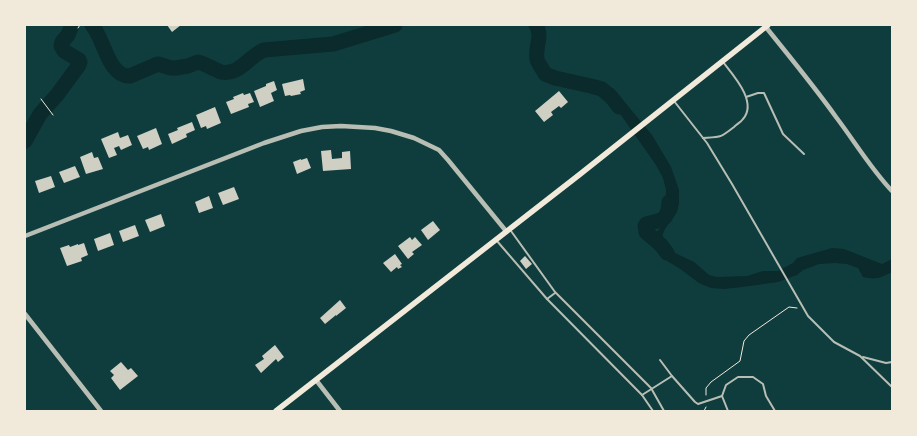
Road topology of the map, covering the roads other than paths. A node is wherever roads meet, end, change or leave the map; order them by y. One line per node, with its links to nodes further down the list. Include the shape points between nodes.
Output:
1 (767, 26): 2 (main road); 7 (street)
2 (722, 61): 3 (lane); 4 (main road)
3 (746, 97): 5 (lane, via 748,108 744,118 721,137); 6 (lane, via 764,93 783,134)
4 (674, 100): 5 (lane); 8 (main road)
5 (703, 138): 14 (lane, via 808,316 834,342)
6 (804, 154)
7 (892, 191)
8 (508, 230): 9 (street, via 439,150 392,130 341,126 301,131 264,143); 10 (main road); 11 (lane)
9 (25, 236)
10 (496, 239): 12 (lane); 18 (main road)
11 (556, 292): 12 (lane); 20 (lane)
12 (547, 299): 21 (lane)
13 (25, 314): 23 (street)
14 (860, 356): 16 (lane); 19 (lane)
15 (660, 360): 17 (lane)
16 (892, 362)
17 (672, 376): 20 (lane); 22 (lane, via 698,404)
18 (316, 380): 24 (main road); 25 (street)
19 (892, 387)
20 (651, 388): 21 (lane); 27 (lane)
21 (642, 394): 26 (lane)
22 (722, 396): 28 (lane); 29 (lane, via 726,385 738,377 753,377 763,384)
23 (101, 411)
24 (276, 411)
25 (340, 411)
26 (653, 411)
27 (664, 411)
28 (728, 411)
29 (775, 411)

